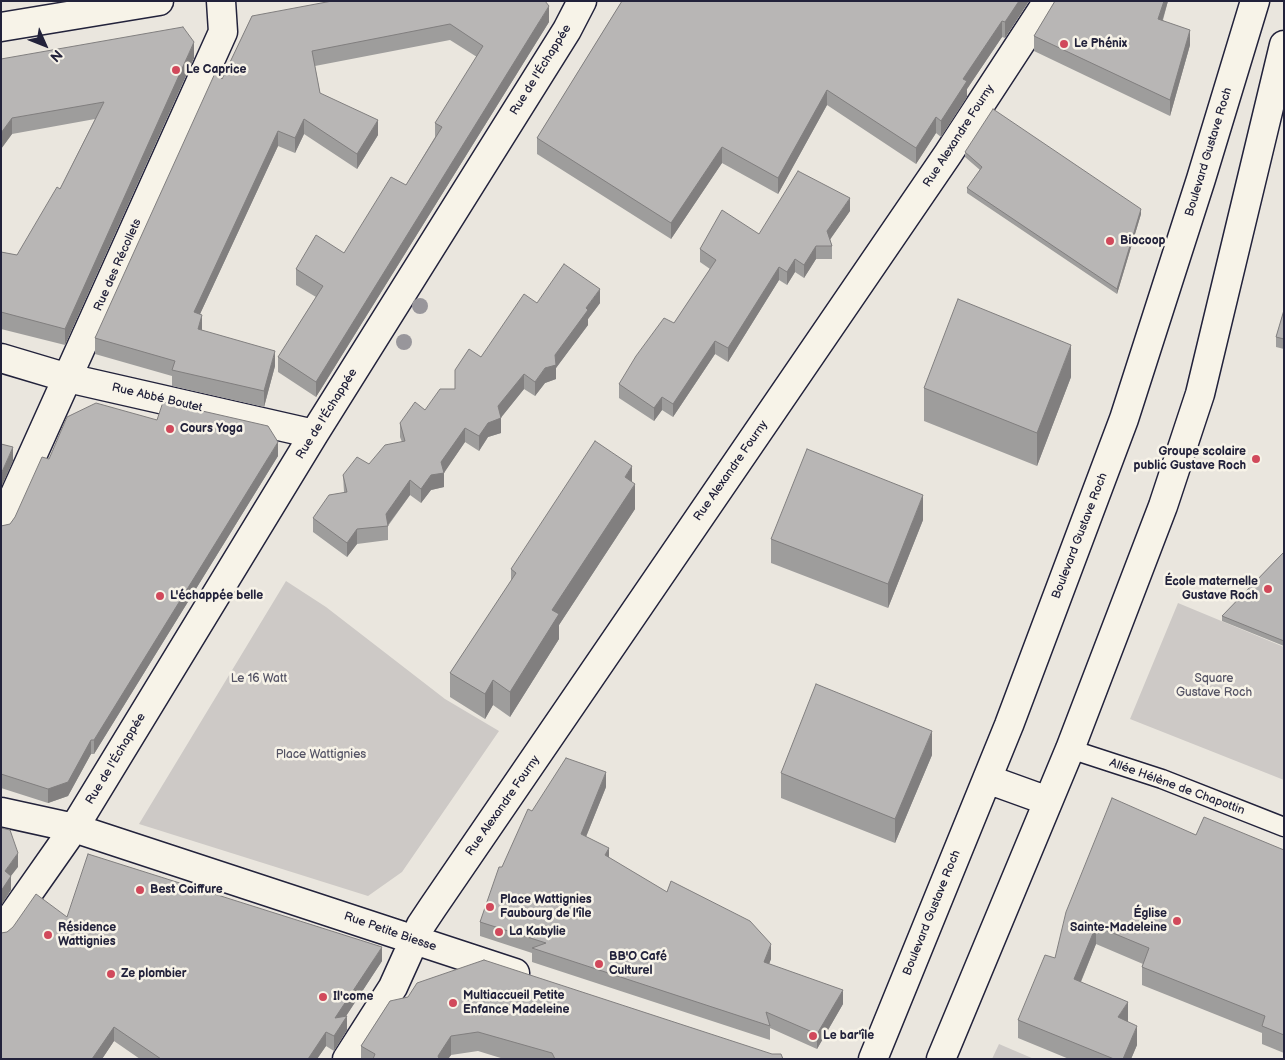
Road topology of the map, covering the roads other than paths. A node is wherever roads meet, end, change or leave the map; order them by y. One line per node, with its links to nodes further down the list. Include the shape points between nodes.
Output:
1 (221, 1): 9 (street, Rue des Récollets, via 223,32)
2 (582, 1): 10 (street, Rue de l'Échappée, via 567,30)
3 (1048, 1): 19 (street, Rue Alexandre Fourny, via 943,162 433,907)
4 (1255, 1): 13 (street, Boulevard Gustave Roch, via 1124,419)
5 (150, 2): 6 (street)
6 (1, 27)
7 (1284, 45): 12 (street, via 1200,394 1163,506)
8 (1, 358): 9 (street, Rue Abbé Boutet)
9 (68, 378): 10 (street, Rue Abbé Boutet); 11 (street, Rue des Récollets)
10 (314, 434): 17 (street, Rue de l'Échappée)
11 (1, 525)
12 (1070, 749): 14 (street); 16 (lane, Allée Hélène de Chapottin)
13 (987, 779): 14 (street); 22 (street, Boulevard Gustave Roch)
14 (1048, 801): 23 (street)
15 (1, 812): 17 (street, Rue Petite Biesse)
16 (1284, 827)
17 (74, 828): 18 (street, Rue de l'Échappée); 19 (street, Rue Petite Biesse)
18 (1, 932)
19 (414, 941): 20 (street, Rue Petite Biesse); 21 (street, Rue Alexandre Fourny, via 393,987)
20 (540, 981)
21 (347, 1059)
22 (873, 1059)
23 (941, 1059)

